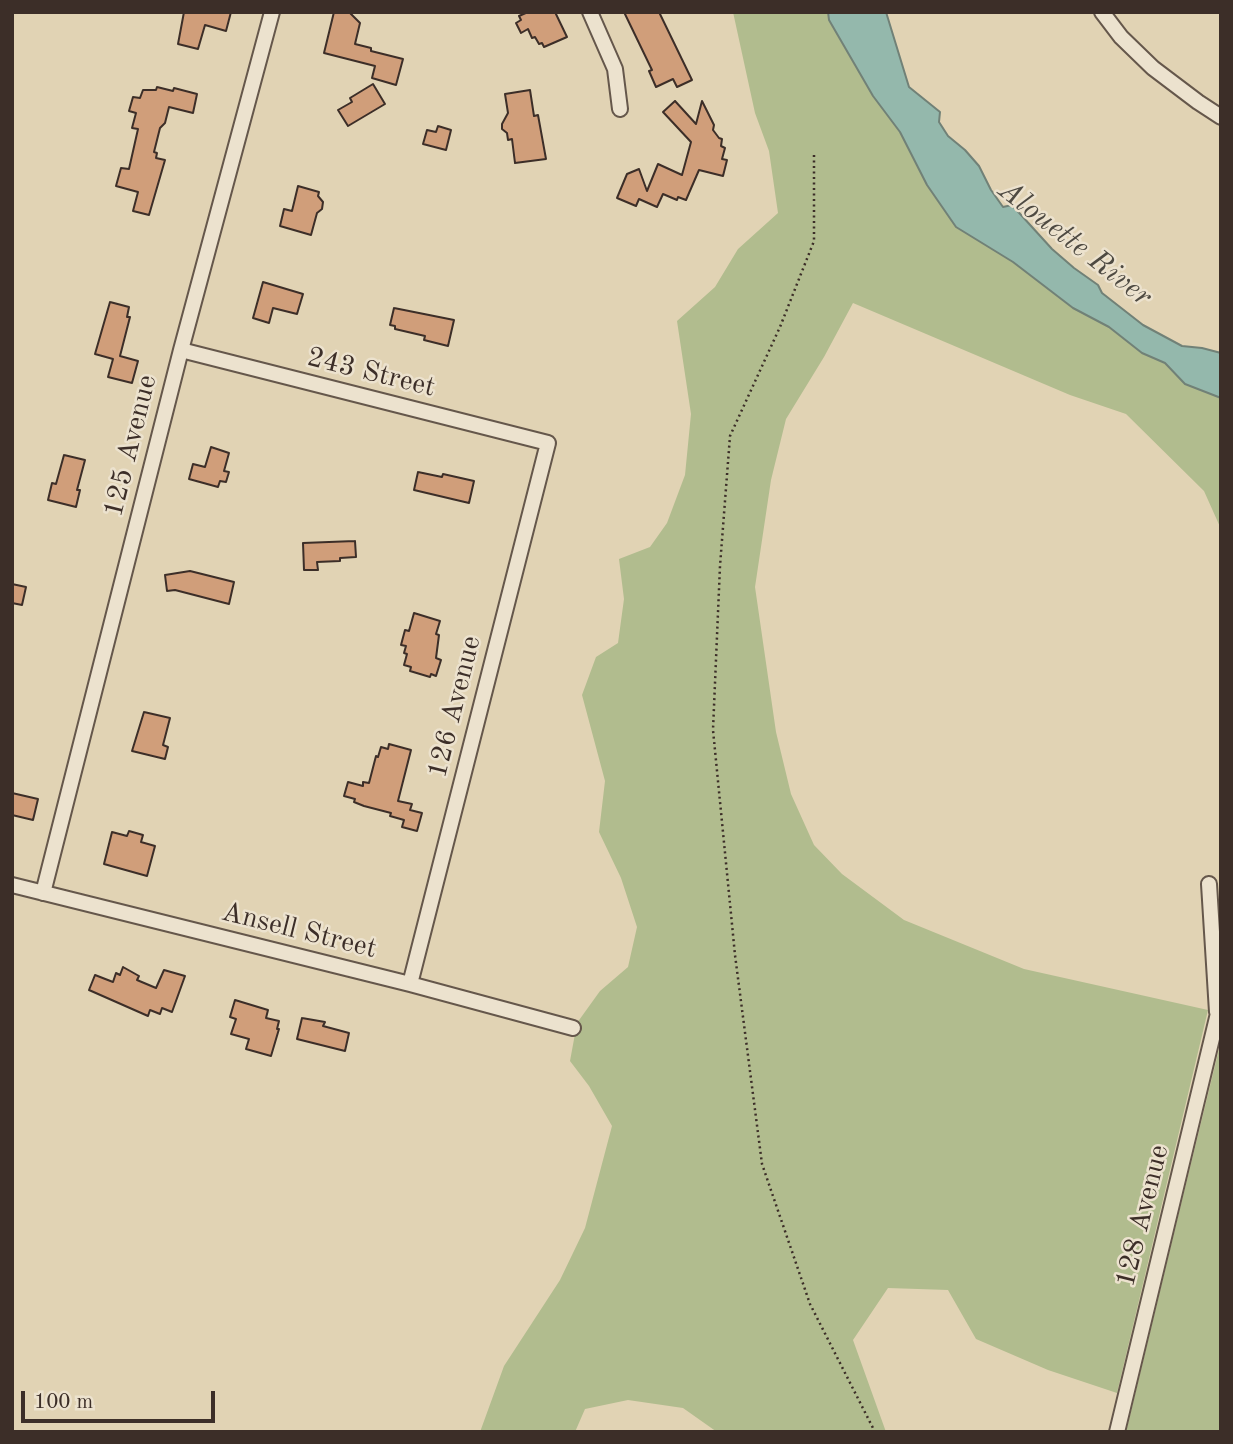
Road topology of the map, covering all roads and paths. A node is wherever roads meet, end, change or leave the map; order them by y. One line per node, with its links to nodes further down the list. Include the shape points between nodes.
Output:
1 (272, 12): 7 (street, 125 Avenue)
2 (590, 12): 4 (street, via 615,69)
3 (1102, 12): 5 (street, via 1153,68)
4 (620, 109)
5 (1221, 117)
6 (814, 155): 15 (path, via 814,241 730,436 713,730 762,1164 810,1304)
7 (181, 350): 8 (street, 243 Street); 11 (street, 125 Avenue)
8 (548, 443): 12 (street, 126 Avenue)
9 (1209, 884): 13 (street, 128 Avenue)
10 (12, 885): 11 (street, Ansell Street)
11 (43, 893): 12 (street, Ansell Street)
12 (410, 984): 14 (street, Ansell Street)
13 (1219, 1007): 16 (street, 128 Avenue)
14 (573, 1028)
15 (875, 1432)
16 (1117, 1432)

